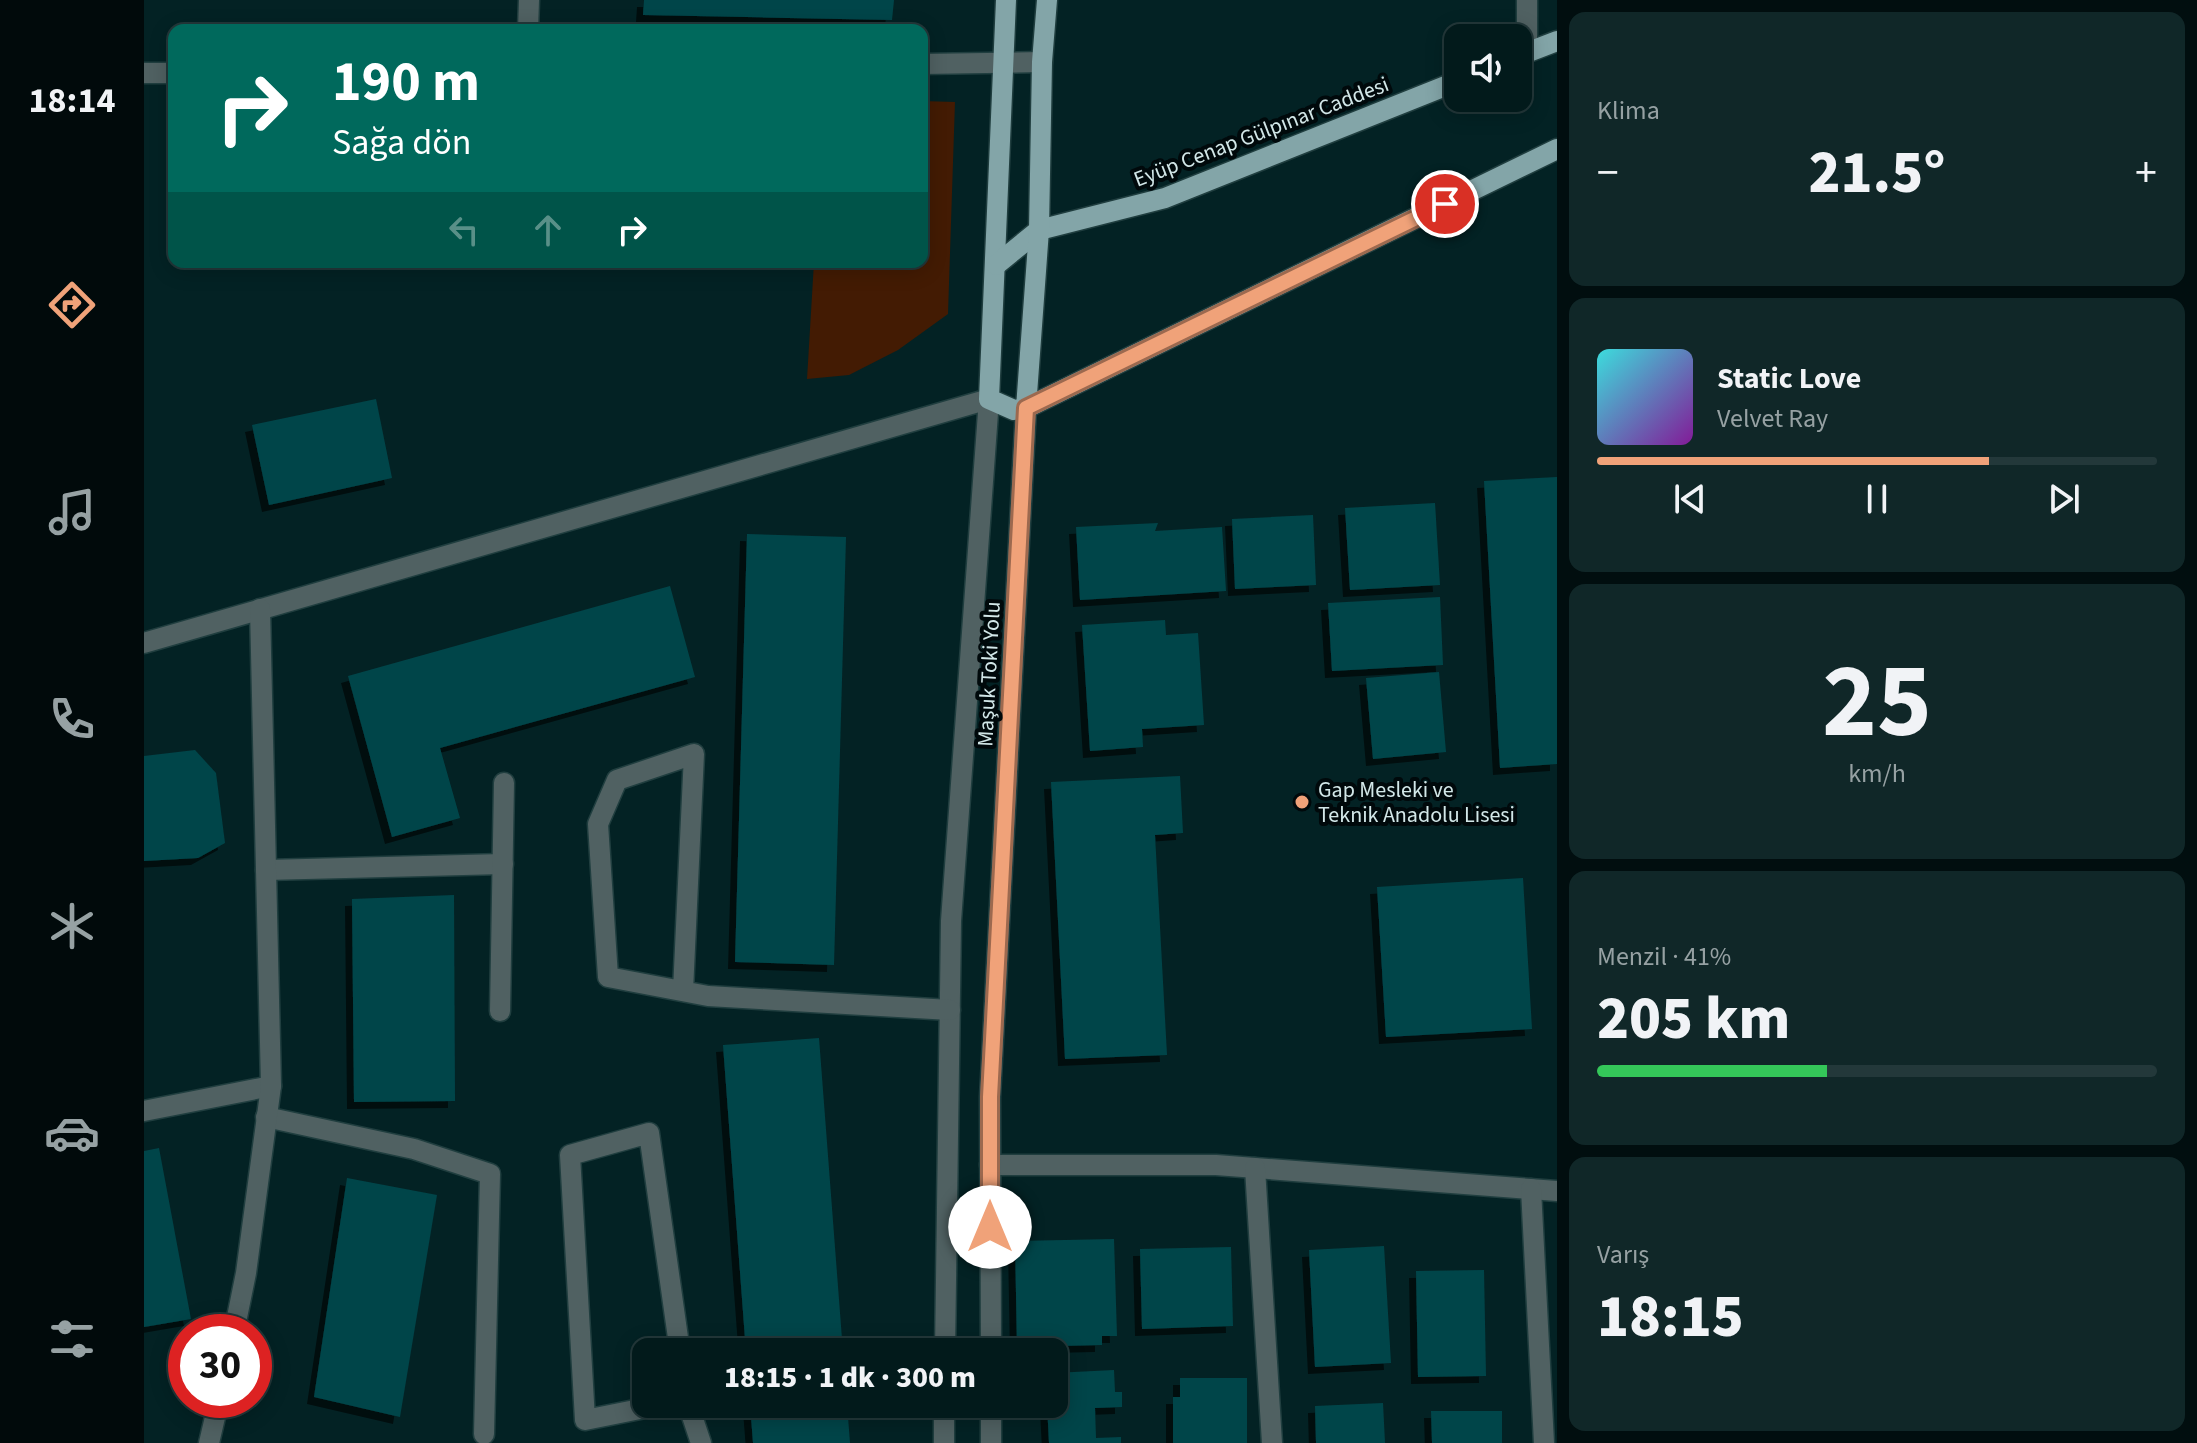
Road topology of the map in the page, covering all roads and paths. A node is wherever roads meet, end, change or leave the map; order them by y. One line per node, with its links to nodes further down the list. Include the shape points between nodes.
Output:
1 (529, 0): 5 (street)
2 (1006, 0): 10 (main road)
3 (1047, 0): 9 (main road, Maşuk Toki Yolu)
4 (1527, 0): 6 (street)
5 (528, 24)
6 (1525, 24)
7 (1557, 41): 8 (main road)
8 (1532, 51)
9 (1042, 62): 10 (street); 16 (main road, Maşuk Toki Yolu)
10 (1004, 63): 11 (street); 17 (main road)
11 (928, 64)
12 (144, 73): 13 (street)
13 (168, 73)
14 (1444, 87): 16 (main road, Eyüp Cenap Gülpınar Caddesi, via 1165,198)
15 (1557, 149): 19 (main road)
16 (1039, 230): 17 (main road, Eyüp Cenap Gülpınar Caddesi); 19 (main road, Maşuk Toki Yolu)
17 (996, 265): 18 (main road)
18 (989, 399): 19 (main road, via 1014,410); 20 (street); 26 (street, Maşuk Toki Yolu, via 951,921)
19 (1026, 408): 31 (street, Maşuk Toki Yolu)
20 (260, 609): 21 (street); 24 (street)
21 (144, 643)
22 (504, 783): 23 (street)
23 (503, 864): 24 (street); 27 (street)
24 (266, 870): 28 (street)
25 (683, 991): 25 (street, via 608,977 598,824 617,780 694,754); 26 (street)
26 (950, 1010): 37 (street, Maşuk Toki Yolu)
27 (500, 1011)
28 (271, 1086): 29 (street); 30 (street)
29 (144, 1111)
30 (266, 1117): 35 (street); 44 (street, via 414,1149 490,1174)
31 (990, 1165): 32 (street); 38 (street, Maşuk Toki Yolu)
32 (1255, 1168): 33 (street); 49 (street)
33 (1531, 1189): 34 (street); 50 (street)
34 (1557, 1191)
35 (238, 1314)
36 (678, 1338): 39 (street, via 649,1133 570,1155 585,1420)
37 (945, 1338)
38 (991, 1338)
39 (632, 1411)
40 (215, 1418): 45 (street)
41 (693, 1418): 46 (street)
42 (944, 1418): 47 (street)
43 (991, 1418): 48 (street)
44 (484, 1434)
45 (209, 1443)
46 (701, 1443)
47 (944, 1443)
48 (991, 1443)
49 (1272, 1443)
50 (1544, 1443)

